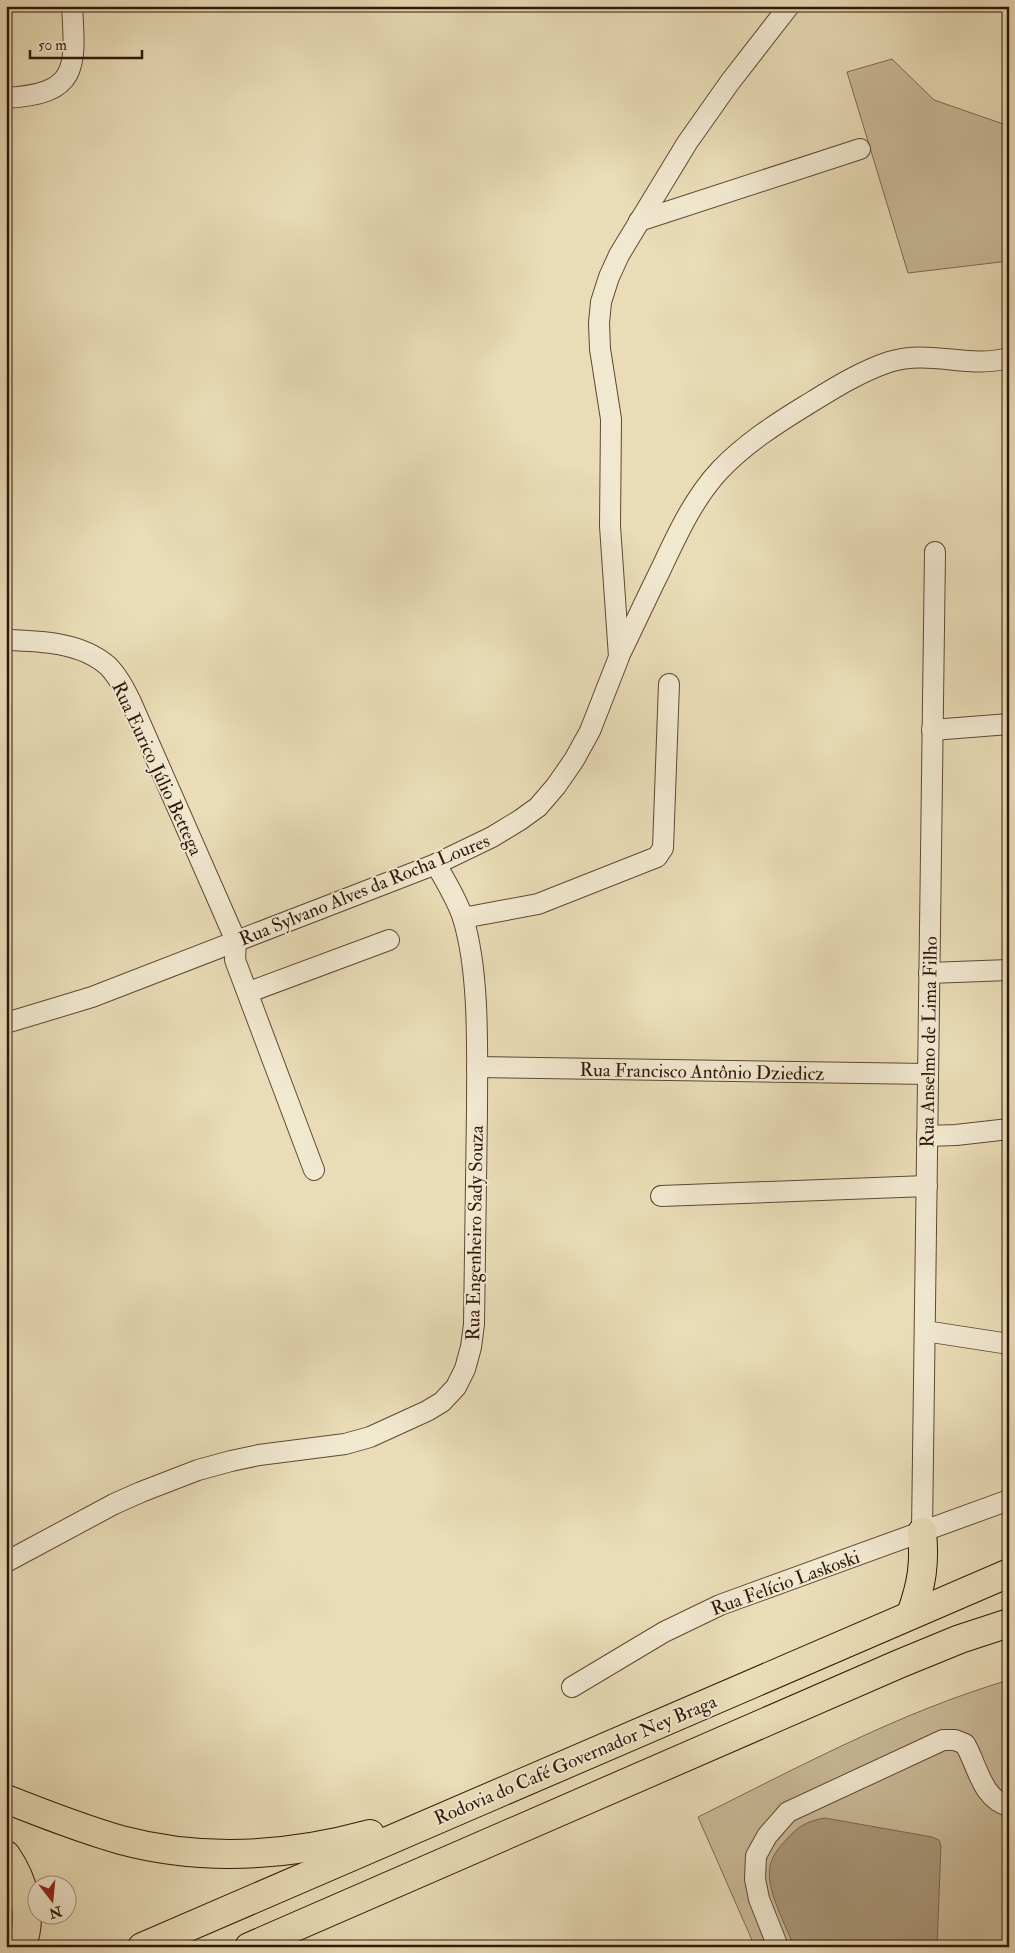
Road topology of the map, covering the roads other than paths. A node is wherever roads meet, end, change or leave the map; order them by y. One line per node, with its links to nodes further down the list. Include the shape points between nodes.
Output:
1 (72, 6): 3 (street, via 74,56 61,84 37,96)
2 (789, 6): 5 (street, Rua Sylvano Alves da Rocha Loures, via 707,113)
3 (6, 98)
4 (860, 149): 5 (street)
5 (639, 221): 9 (street, Rua Sylvano Alves da Rocha Loures, via 608,277 599,323 611,419 610,526)
6 (1009, 358): 9 (street, via 978,362 923,356 888,362 816,399 757,437 720,471 691,509)
7 (935, 552): 12 (street, Rua Anselmo de Lima Filho)
8 (6, 640): 16 (street, Rua Eurico Júlio Bettega, via 71,647 108,666 120,680)
9 (619, 657): 13 (street, Rua Sylvano Alves da Rocha Loures, via 590,731 574,760 544,800 492,837)
10 (669, 684): 14 (street, via 663,848 657,857 538,904)
11 (1009, 724): 12 (street)
12 (932, 730): 18 (street, Rua Anselmo de Lima Filho)
13 (436, 864): 14 (street, Rua Engenheiro Sady Souza); 16 (street, Rua Sylvano Alves da Rocha Loures)
14 (463, 918): 21 (street, Rua Engenheiro Sady Souza, via 473,978)
15 (390, 940): 19 (street)
16 (236, 942): 19 (street, Rua Eurico Júlio Bettega, via 235,960); 20 (street, Rua Sylvano Alves da Rocha Loures, via 92,997)
17 (1009, 970): 18 (street)
18 (929, 973): 22 (street, Rua Anselmo de Lima Filho)
19 (248, 992): 25 (street, Rua Eurico Júlio Bettega)
20 (6, 1023)
21 (477, 1067): 22 (street, Rua Francisco Antônio Dziedicz); 32 (street, Rua Engenheiro Sady Souza, via 472,1347 466,1369 442,1402 428,1412 346,1444 231,1460 168,1481 114,1504)
22 (928, 1074): 24 (street, Rua Anselmo de Lima Filho)
23 (1009, 1129): 24 (street)
24 (927, 1136): 26 (street, Rua Anselmo de Lima Filho)
25 (314, 1170)
26 (927, 1186): 27 (street); 28 (street, Rua Anselmo de Lima Filho)
27 (661, 1196)
28 (925, 1331): 29 (street); 31 (street, Rua Anselmo de Lima Filho)
29 (1009, 1344)
30 (1009, 1500): 31 (street, Rua Felício Laskoski)
31 (922, 1532): 34 (highway, via 923,1576); 36 (street, Rua Felício Laskoski, via 720,1605 664,1632)
32 (6, 1562)
33 (1009, 1573): 34 (highway, Rodovia do Café Governador Ney Braga)
34 (911, 1614): 37 (highway, Rodovia do Café Governador Ney Braga)
35 (1009, 1623): 43 (highway, via 890,1667)
36 (572, 1687)
37 (732, 1692): 38 (highway, via 596,1740 396,1825 313,1847 234,1854 163,1848 94,1832); 42 (highway, Rodovia do Café Governador Ney Braga)
38 (6, 1799)
39 (1009, 1806): 44 (street, via 1002,1804 983,1784 965,1744 943,1740 788,1812 767,1836 756,1856 754,1879)
40 (6, 1855): 41 (highway, via 21,1882 26,1905)
41 (21, 1947)
42 (142, 1947)
43 (250, 1947)
44 (778, 1947)

